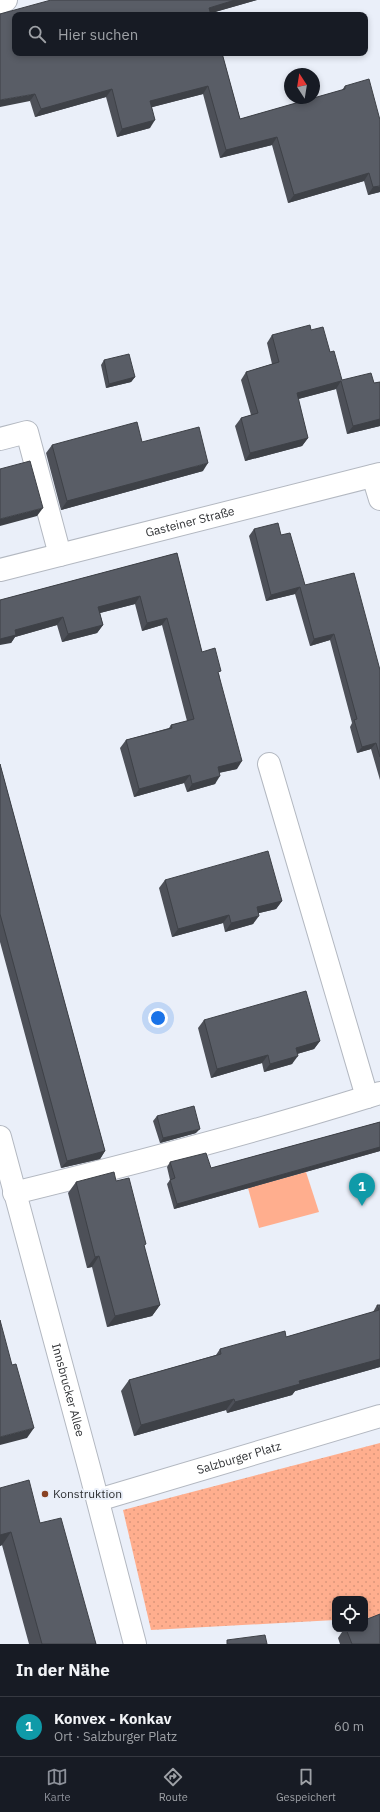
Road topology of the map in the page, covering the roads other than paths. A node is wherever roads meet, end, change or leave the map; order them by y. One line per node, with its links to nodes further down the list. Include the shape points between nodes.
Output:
1 (6, 0): 2 (street)
2 (0, 2)
3 (0, 439): 6 (street, via 27,432)
4 (377, 475): 5 (street); 6 (street, Gasteiner Straße)
5 (380, 499)
6 (60, 555): 7 (street, Gasteiner Straße)
7 (0, 570)
8 (269, 764): 9 (street)
9 (374, 1095): 11 (street, via 163,1156)
10 (0, 1139): 11 (street, Innsbrucker Allee)
11 (14, 1193): 13 (street, Innsbrucker Allee)
12 (380, 1416): 13 (street, Salzburger Platz)
13 (98, 1500): 14 (street, Innsbrucker Allee)
14 (134, 1644)

